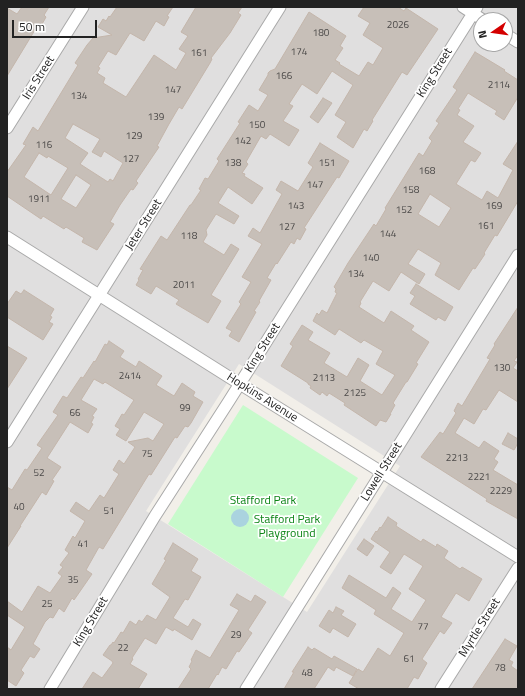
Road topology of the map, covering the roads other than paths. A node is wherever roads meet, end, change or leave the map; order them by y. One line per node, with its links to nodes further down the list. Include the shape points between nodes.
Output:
1 (83, 7): 5 (street, Iris Street)
2 (280, 7): 8 (street, Jeter Street)
3 (463, 7): 4 (street)
4 (475, 10): 9 (street, King Street)
5 (7, 128)
6 (7, 237): 8 (street, Hopkins Avenue)
7 (518, 255): 11 (street, Lowell Street)
8 (100, 295): 9 (street, Hopkins Avenue); 10 (street, Jeter Street)
9 (240, 384): 11 (street, Hopkins Avenue); 14 (street, King Street)
10 (7, 442)
11 (382, 472): 12 (street, Hopkins Avenue); 15 (street, Lowell Street)
12 (518, 557)
13 (518, 568): 16 (street, Myrtle Street)
14 (50, 689)
15 (246, 689)
16 (442, 689)

